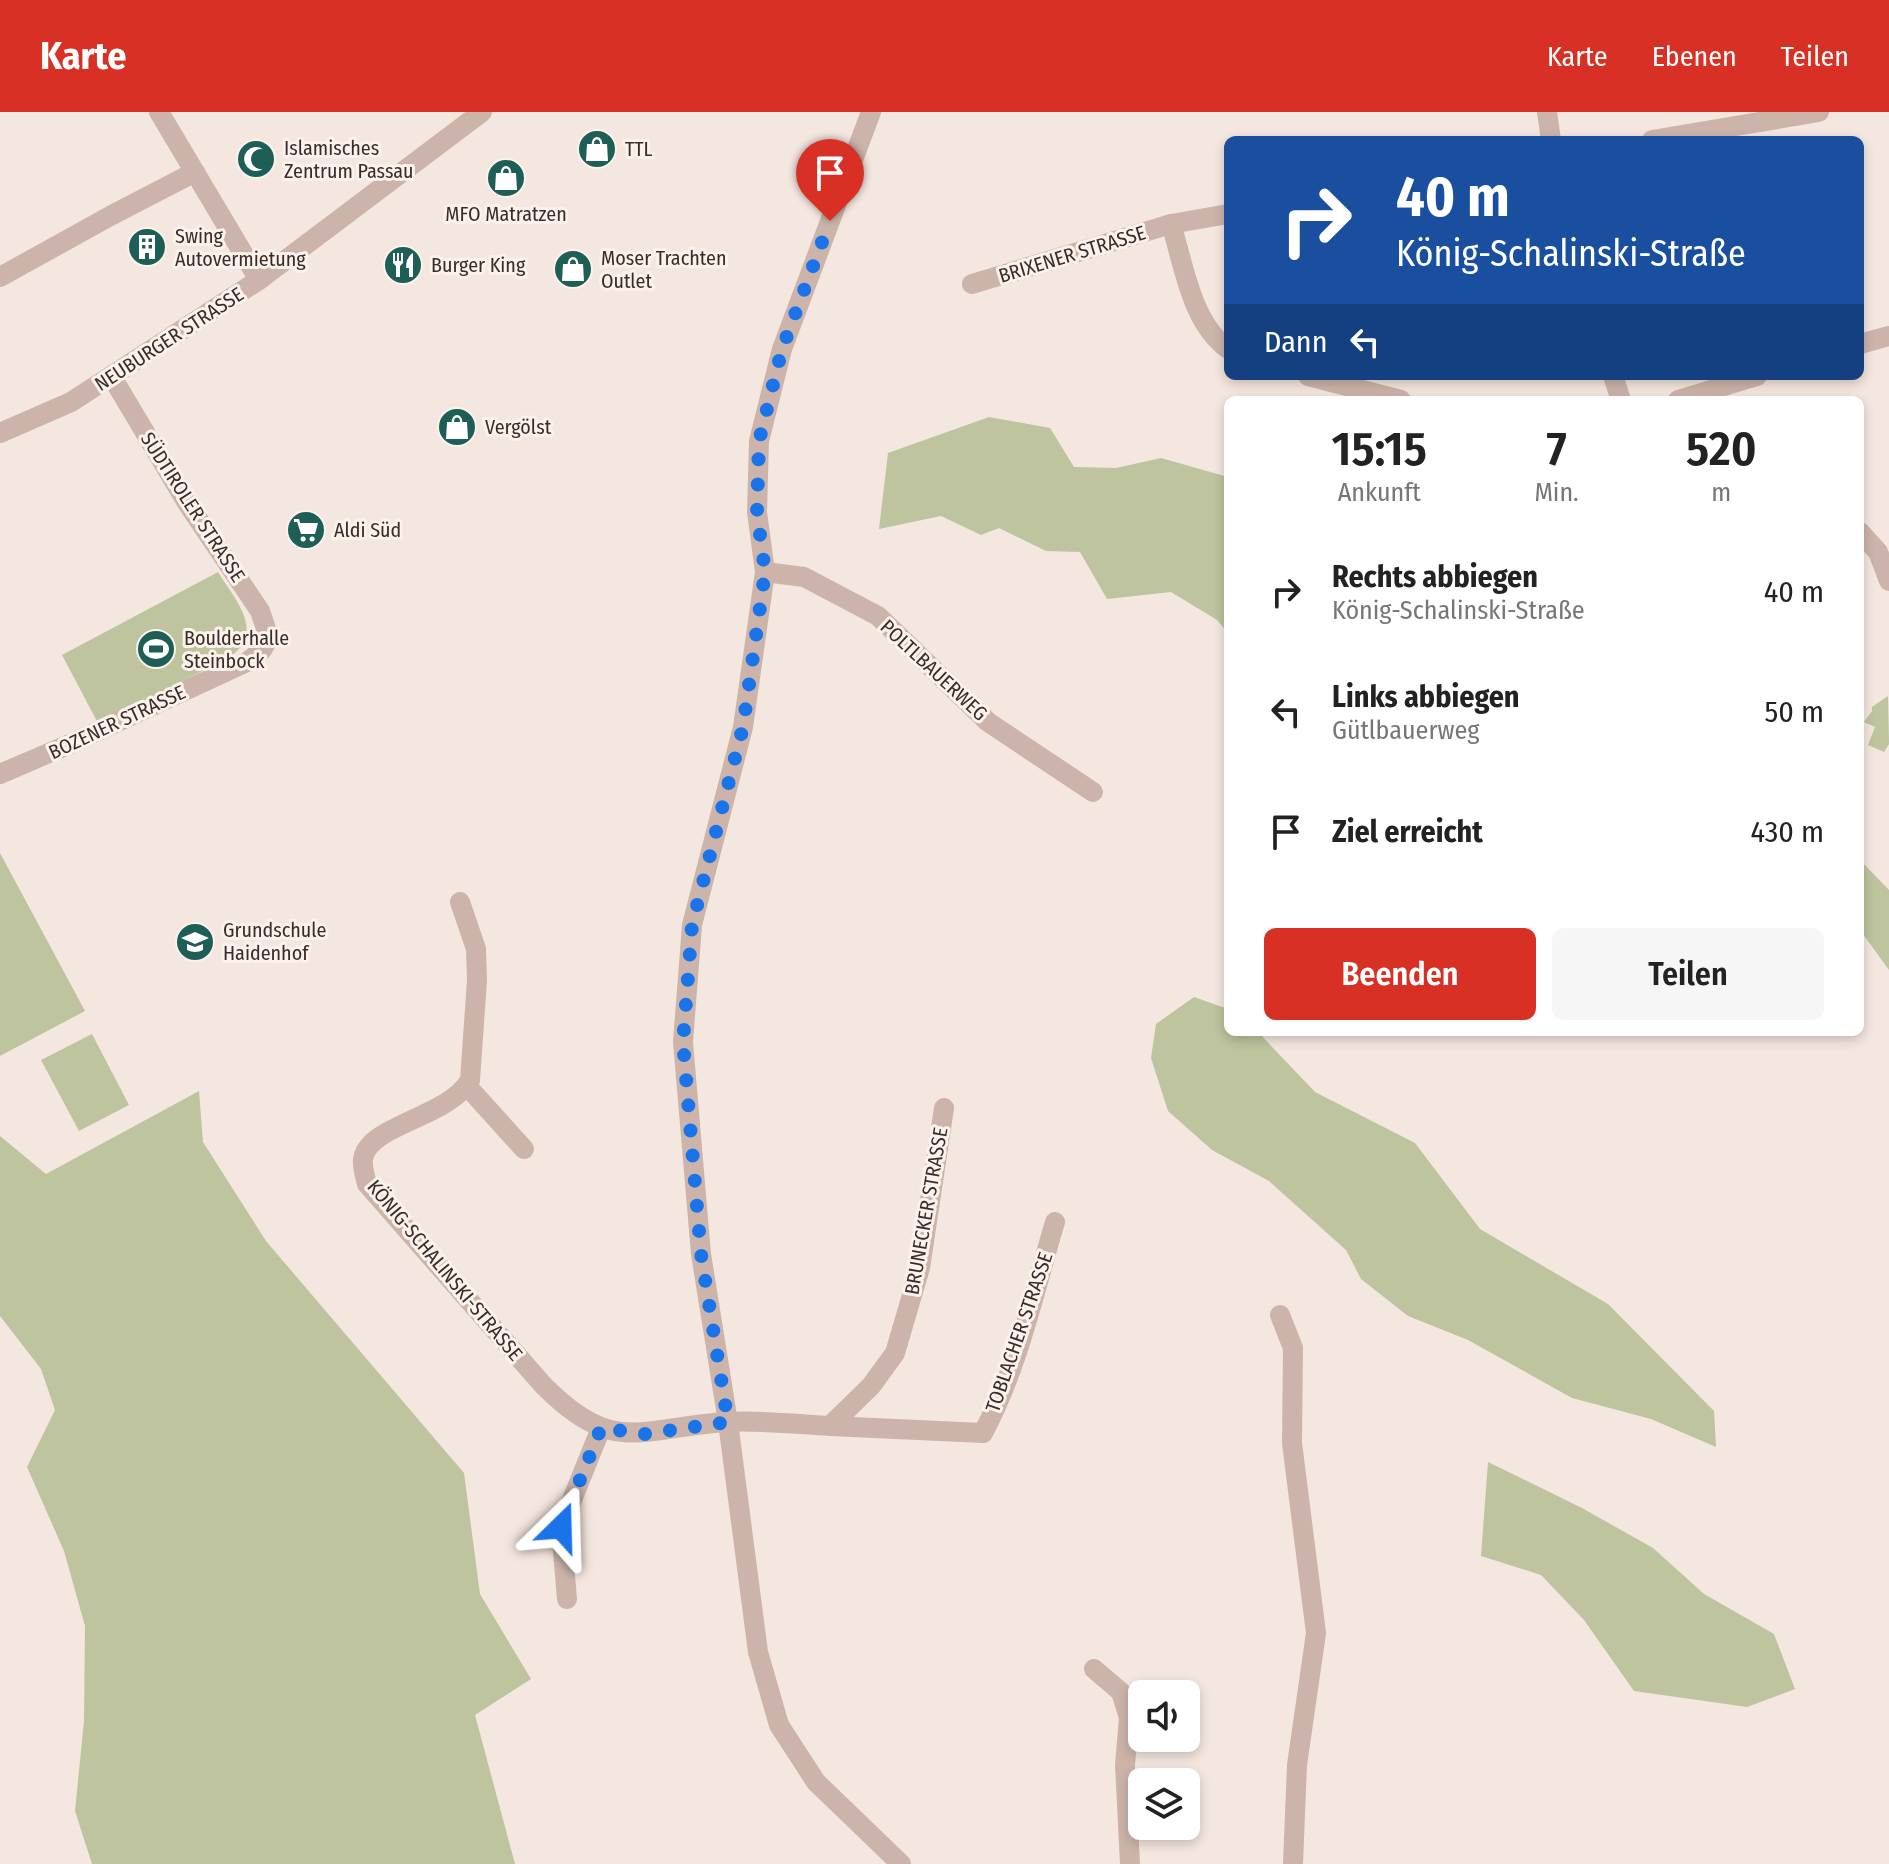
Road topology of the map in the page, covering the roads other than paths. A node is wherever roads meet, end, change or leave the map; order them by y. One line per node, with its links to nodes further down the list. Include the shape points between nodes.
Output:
1 (159, 112): 8 (street)
2 (482, 112): 12 (street, NEUBURGER STRASSE)
3 (871, 112): 24 (street, via 782,349 759,441 757,512)
4 (1547, 112): 6 (street)
5 (1819, 112): 7 (street)
6 (1550, 136)
7 (1676, 136)
8 (195, 172): 11 (street); 12 (street)
9 (1224, 215): 10 (street, BRIXENER STRASSE)
10 (1171, 224): 13 (street, BRIXENER STRASSE); 16 (street, BRIXENER STRASSE, via 1200,317)
11 (0, 277)
12 (259, 280): 17 (street, NEUBURGER STRASSE)
13 (972, 284)
14 (1889, 336): 15 (street)
15 (1864, 343)
16 (1224, 346)
17 (112, 377): 22 (street, NEUBURGER STRASSE, via 71,402); 26 (street, SÜDTIROLER STRASSE, via 260,611)
18 (1324, 380): 20 (street)
19 (1744, 380): 21 (street)
20 (1386, 396)
21 (1691, 396)
22 (0, 433)
23 (1864, 536): 25 (street, via 1878,552)
24 (765, 572): 28 (street, POLTLBAUERWEG, via 804,577 878,616 988,722); 35 (street, via 743,727 692,925 683,1042 701,1254)
25 (1889, 581)
26 (269, 638): 27 (street, BOZENER STRASSE, via 247,662)
27 (0, 774)
28 (1093, 792)
29 (460, 902): 30 (street, via 476,949 473,1060)
30 (467, 1086): 32 (street); 37 (street, KÖNIG-SCHALINSKI-STRASSE, via 449,1103 382,1133 370,1144 363,1157 367,1184 543,1385 571,1411)
31 (944, 1108): 36 (street, BRUNECKER STRASSE, via 920,1268 895,1353 871,1386)
32 (524, 1149)
33 (1055, 1222): 36 (street, TOBLACHER STRASSE, via 996,1409 983,1433)
34 (1280, 1315): 42 (street, via 1293,1348 1292,1443 1316,1633 1297,1765)
35 (728, 1422): 36 (street); 37 (street, KÖNIG-SCHALINSKI-STRASSE, via 645,1434); 40 (street, via 758,1652 779,1725 816,1782)
36 (830, 1426)
37 (601, 1428): 38 (street, via 561,1527)
38 (567, 1599)
39 (1094, 1669): 41 (street, via 1121,1692 1129,1718 1125,1765)
40 (901, 1864)
41 (1130, 1864)
42 (1293, 1864)

